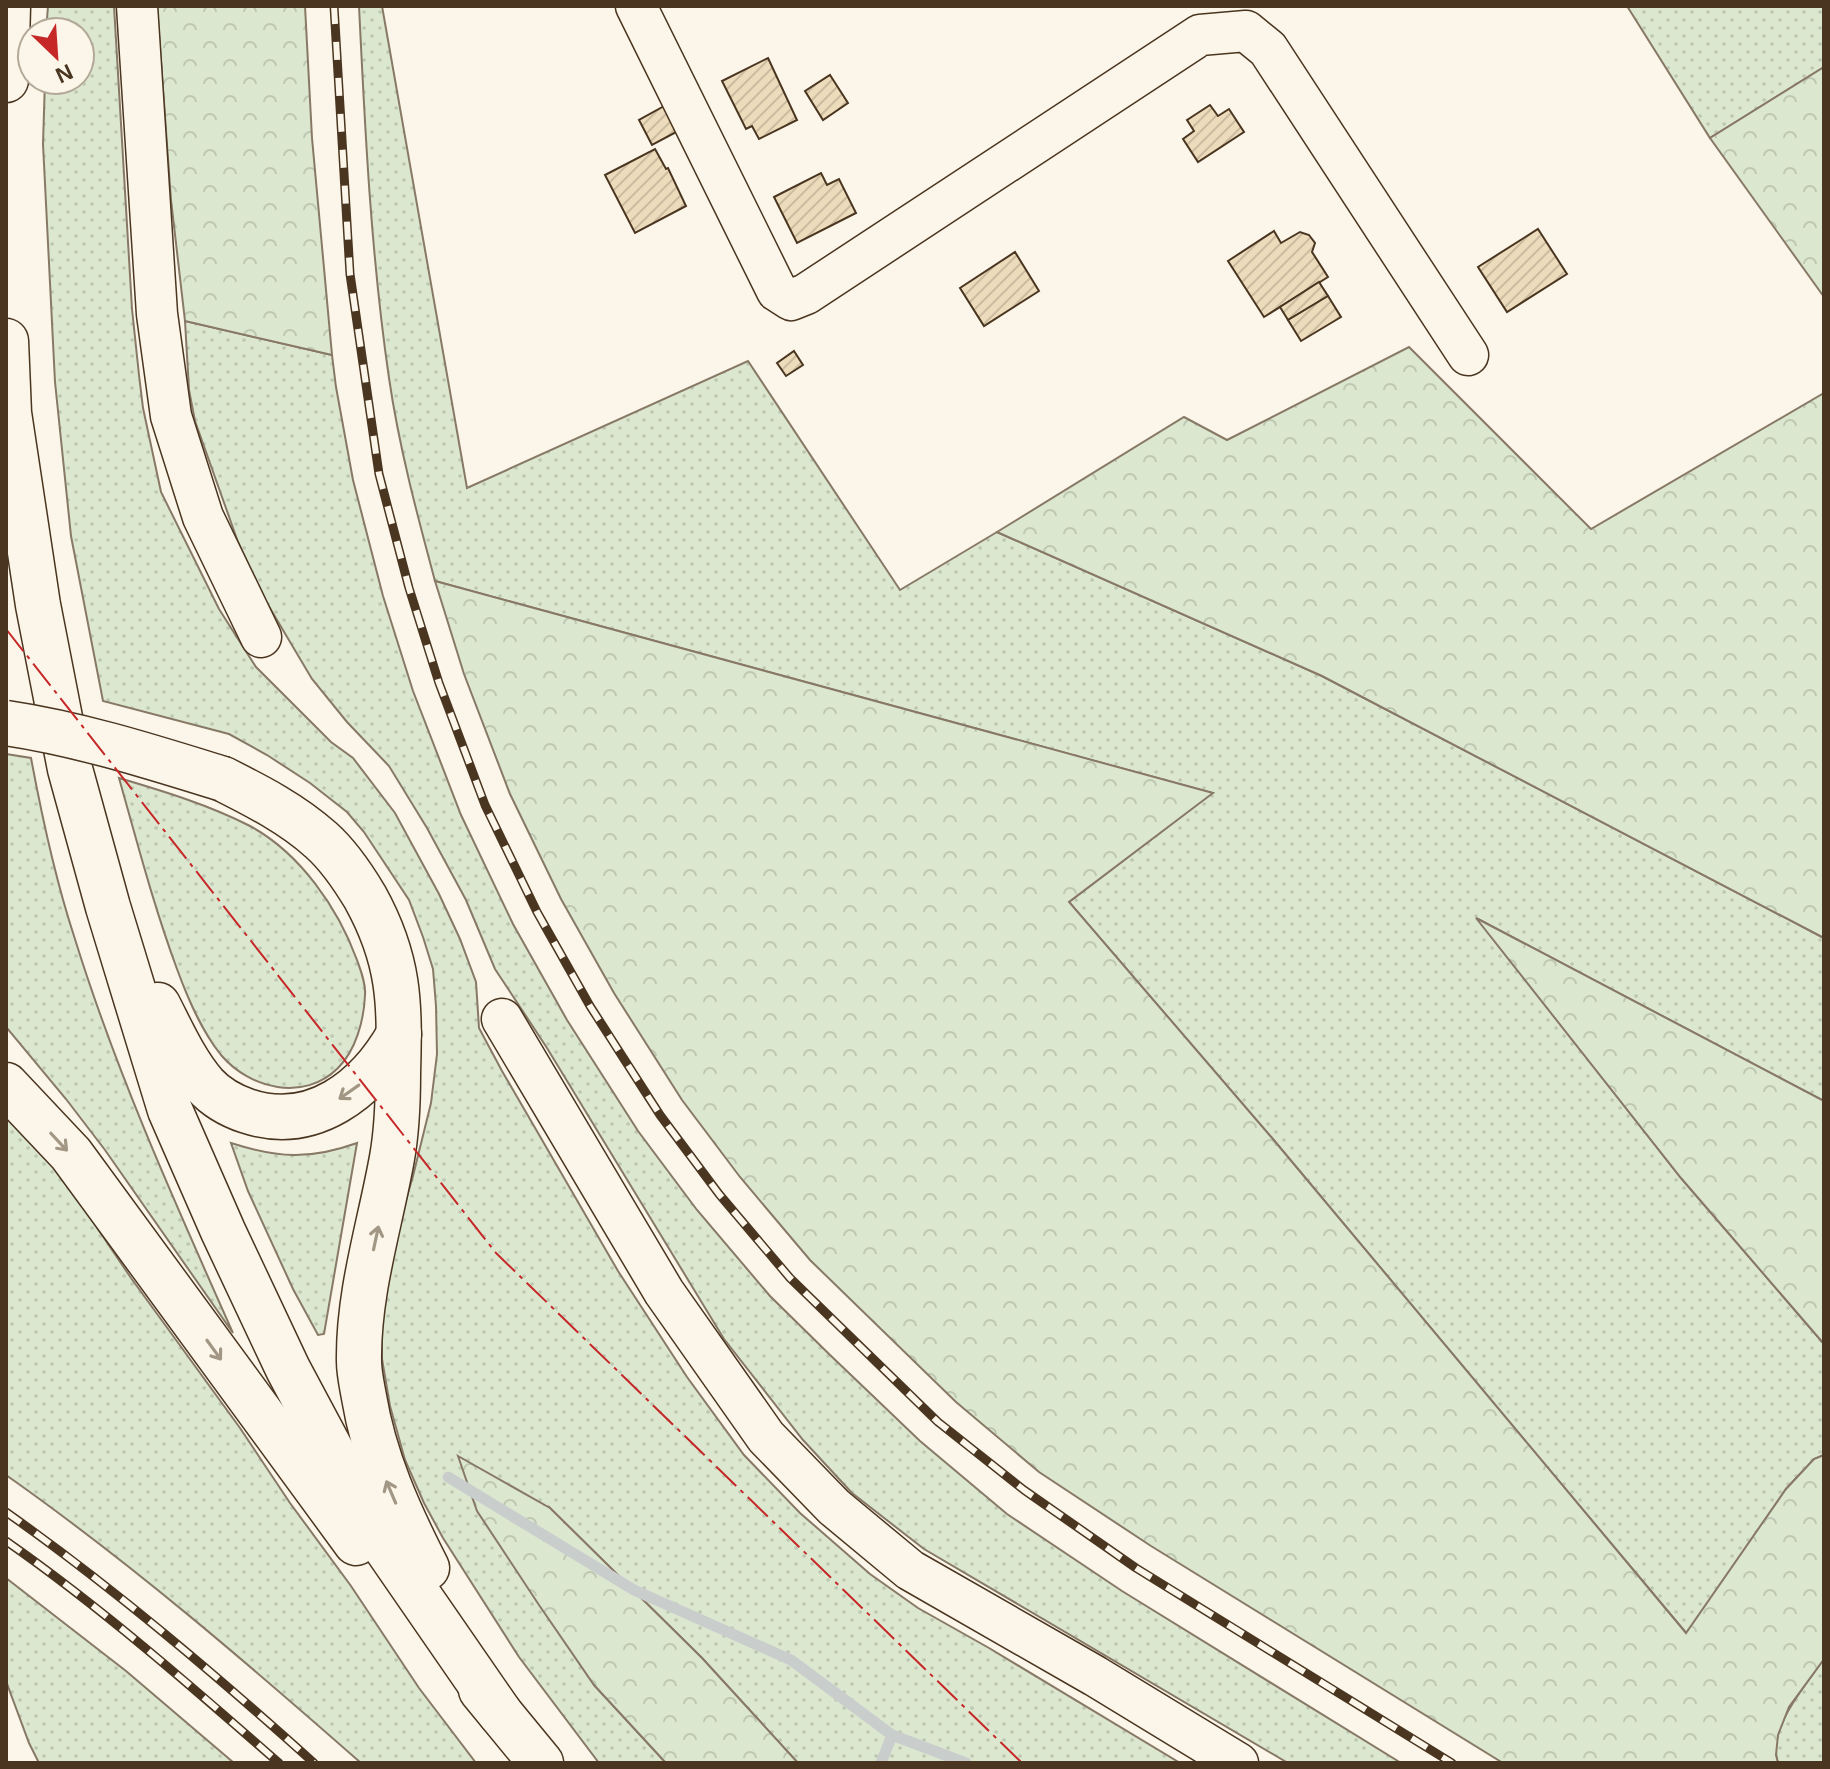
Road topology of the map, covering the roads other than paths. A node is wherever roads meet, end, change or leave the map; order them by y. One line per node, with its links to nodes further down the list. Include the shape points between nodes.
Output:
1 (8, 6): 4 (main road)
2 (137, 6): 7 (street, via 157,314 171,416 203,517)
3 (636, 6): 6 (street, via 777,291 791,300 1200,35 1246,31 1268,49)
4 (6, 80)
5 (6, 341): 9 (main road, via 9,413 38,605 70,769)
6 (1468, 355)
7 (261, 637)
8 (6, 723): 11 (main road, bridge, via 128,749 223,779 323,841 379,922 391,955)
9 (108, 907): 11 (main road, one-way to 9, via 363,1083 320,1110 279,1117 238,1108 205,1085 181,1049); 13 (main road, via 170,1110 288,1369 375,1532)
10 (502, 1019): 15 (street, via 664,1292 766,1437 834,1507 910,1570)
11 (399, 1034): 13 (main road, one-way to 11, via 381,1467 359,1364 363,1302 393,1154)
12 (6, 1085): 13 (main road, one-way to 13, via 71,1154 358,1545)
13 (500, 1713): 14 (main road)
14 (541, 1763)
15 (1238, 1763)

